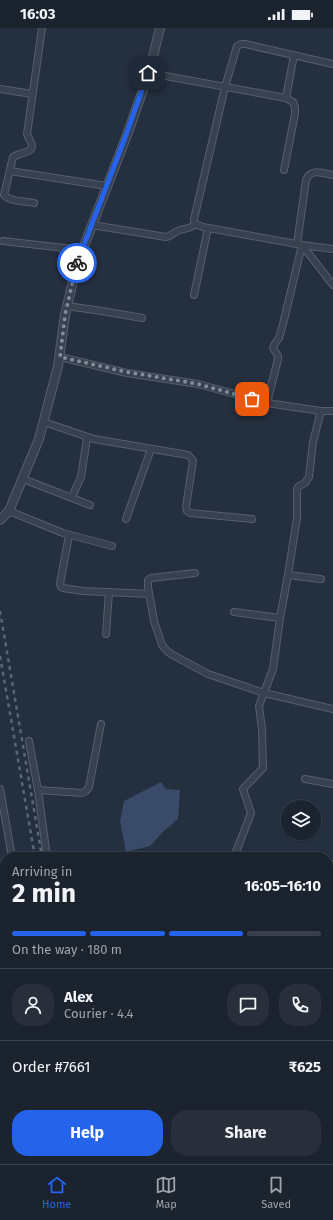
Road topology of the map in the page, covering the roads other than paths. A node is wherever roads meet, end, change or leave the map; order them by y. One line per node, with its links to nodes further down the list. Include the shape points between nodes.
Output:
1 (42, 28): 8 (street)
2 (160, 28): 5 (street)
3 (294, 55): 4 (street); 6 (street, via 241,44 237,46); 9 (street)
4 (333, 64)
5 (148, 73): 6 (street); 13 (street)
6 (226, 87): 9 (street); 15 (street, via 194,219)
7 (0, 89): 8 (street)
8 (32, 94): 11 (street, via 27,134 32,149 16,155)
9 (286, 98): 10 (street, via 293,102 295,114)
10 (284, 170)
11 (10, 171): 13 (street); 14 (street, via 4,195 11,199)
12 (333, 175): 19 (street, via 312,172 308,175)
13 (107, 186): 16 (street)
14 (34, 203)
15 (195, 224): 16 (street, via 166,237); 17 (street)
16 (92, 225): 21 (street)
17 (208, 228): 19 (street); 23 (street)
18 (2, 241): 21 (street)
19 (299, 245): 20 (street); 22 (street); 27 (street, via 281,331 273,348 278,359)
20 (333, 249)
21 (82, 250): 24 (street)
22 (333, 285)
23 (194, 295)
24 (67, 306): 25 (street); 26 (street)
25 (142, 318)
26 (60, 357): 27 (street, via 198,384); 30 (street)
27 (267, 403): 28 (street)
28 (321, 411): 29 (street); 43 (street, via 313,442 309,477 297,489 297,518)
29 (333, 411)
30 (44, 422): 31 (street); 33 (street)
31 (87, 438): 32 (street); 34 (street, via 81,477)
32 (151, 449): 37 (street); 38 (street, via 188,456 193,461 187,511)
33 (23, 479): 34 (street); 36 (street)
34 (72, 498): 35 (street)
35 (90, 505)
36 (9, 511): 39 (street); 40 (street)
37 (126, 519)
38 (252, 519)
39 (0, 520)
40 (69, 535): 41 (street); 45 (street, via 61,587)
41 (112, 546)
42 (195, 573): 46 (street, via 151,578 148,580)
43 (288, 574): 44 (street); 48 (street)
44 (321, 579)
45 (109, 592): 46 (street); 49 (street)
46 (149, 594): 50 (street, via 154,620 162,645 167,651 208,674)
47 (234, 612): 48 (street)
48 (280, 618): 50 (street, via 273,670)
49 (106, 634)
50 (264, 693): 51 (street); 60 (street, via 258,706 262,729 263,768 243,789 251,813)
51 (333, 709)
52 (101, 724): 57 (street, via 86,791 82,793)
53 (29, 741): 57 (street)
54 (305, 779): 55 (street)
55 (333, 784)
56 (0, 789): 58 (street)
57 (38, 790): 59 (street)
58 (11, 852)
59 (46, 852)
60 (236, 852)

